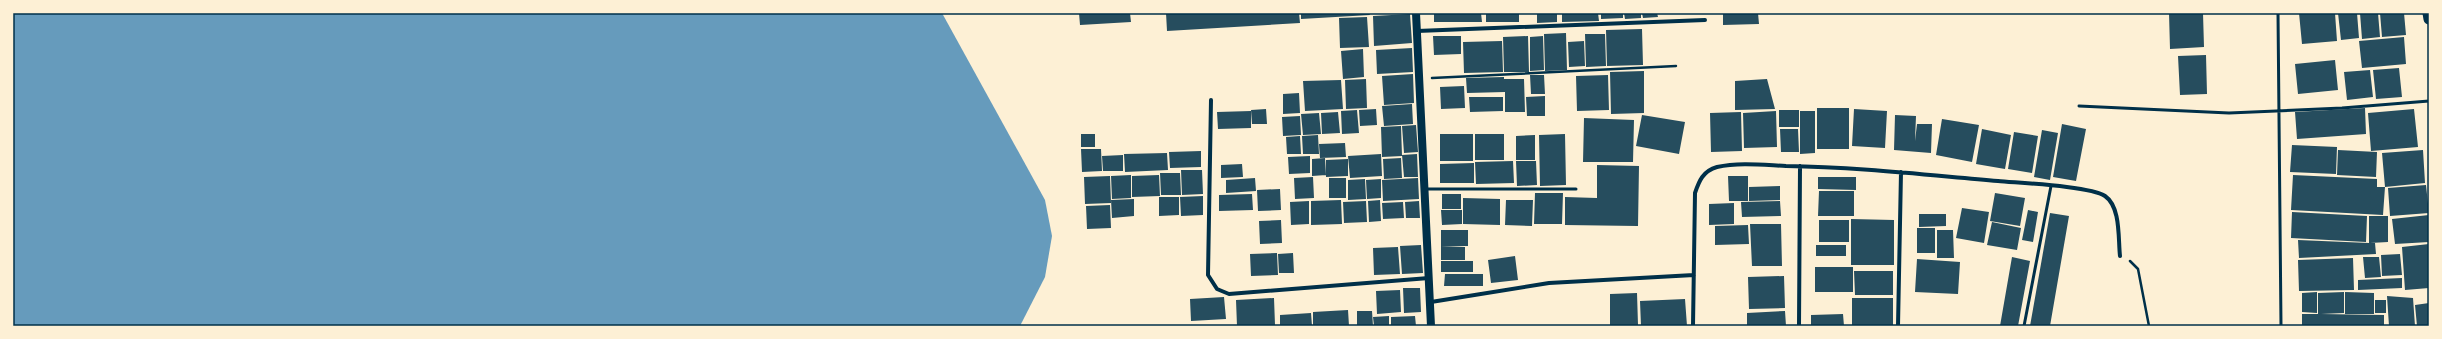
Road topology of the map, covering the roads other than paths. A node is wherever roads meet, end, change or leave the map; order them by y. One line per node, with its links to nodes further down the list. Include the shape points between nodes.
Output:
1 (1416, 13): 6 (main road)
2 (2278, 13): 10 (lane)
3 (2428, 13): 4 (highway)
4 (2429, 19)
5 (1705, 20): 6 (street)
6 (1417, 32): 14 (main road)
7 (1210, 100): 18 (street, via 1208,275 1217,289 1229,294)
8 (2429, 101): 10 (lane)
9 (2079, 106): 10 (lane, via 2229,113)
10 (2279, 111): 25 (lane)
11 (1800, 166): 12 (street); 17 (street, via 1731,165 1716,167 1706,172 1699,180 1695,193); 22 (street)
12 (1901, 172): 13 (street); 23 (street)
13 (2051, 186): 16 (street, via 2096,192 2105,196 2115,210); 24 (lane)
14 (1425, 188): 15 (lane); 18 (main road)
15 (1576, 189)
16 (2120, 256)
17 (1694, 275): 19 (street, via 1549,283); 21 (street)
18 (1429, 278): 19 (main road)
19 (1431, 302): 20 (main road)
20 (1431, 326)
21 (1693, 326)
22 (1799, 326)
23 (1898, 326)
24 (2024, 326)
25 (2281, 326)

